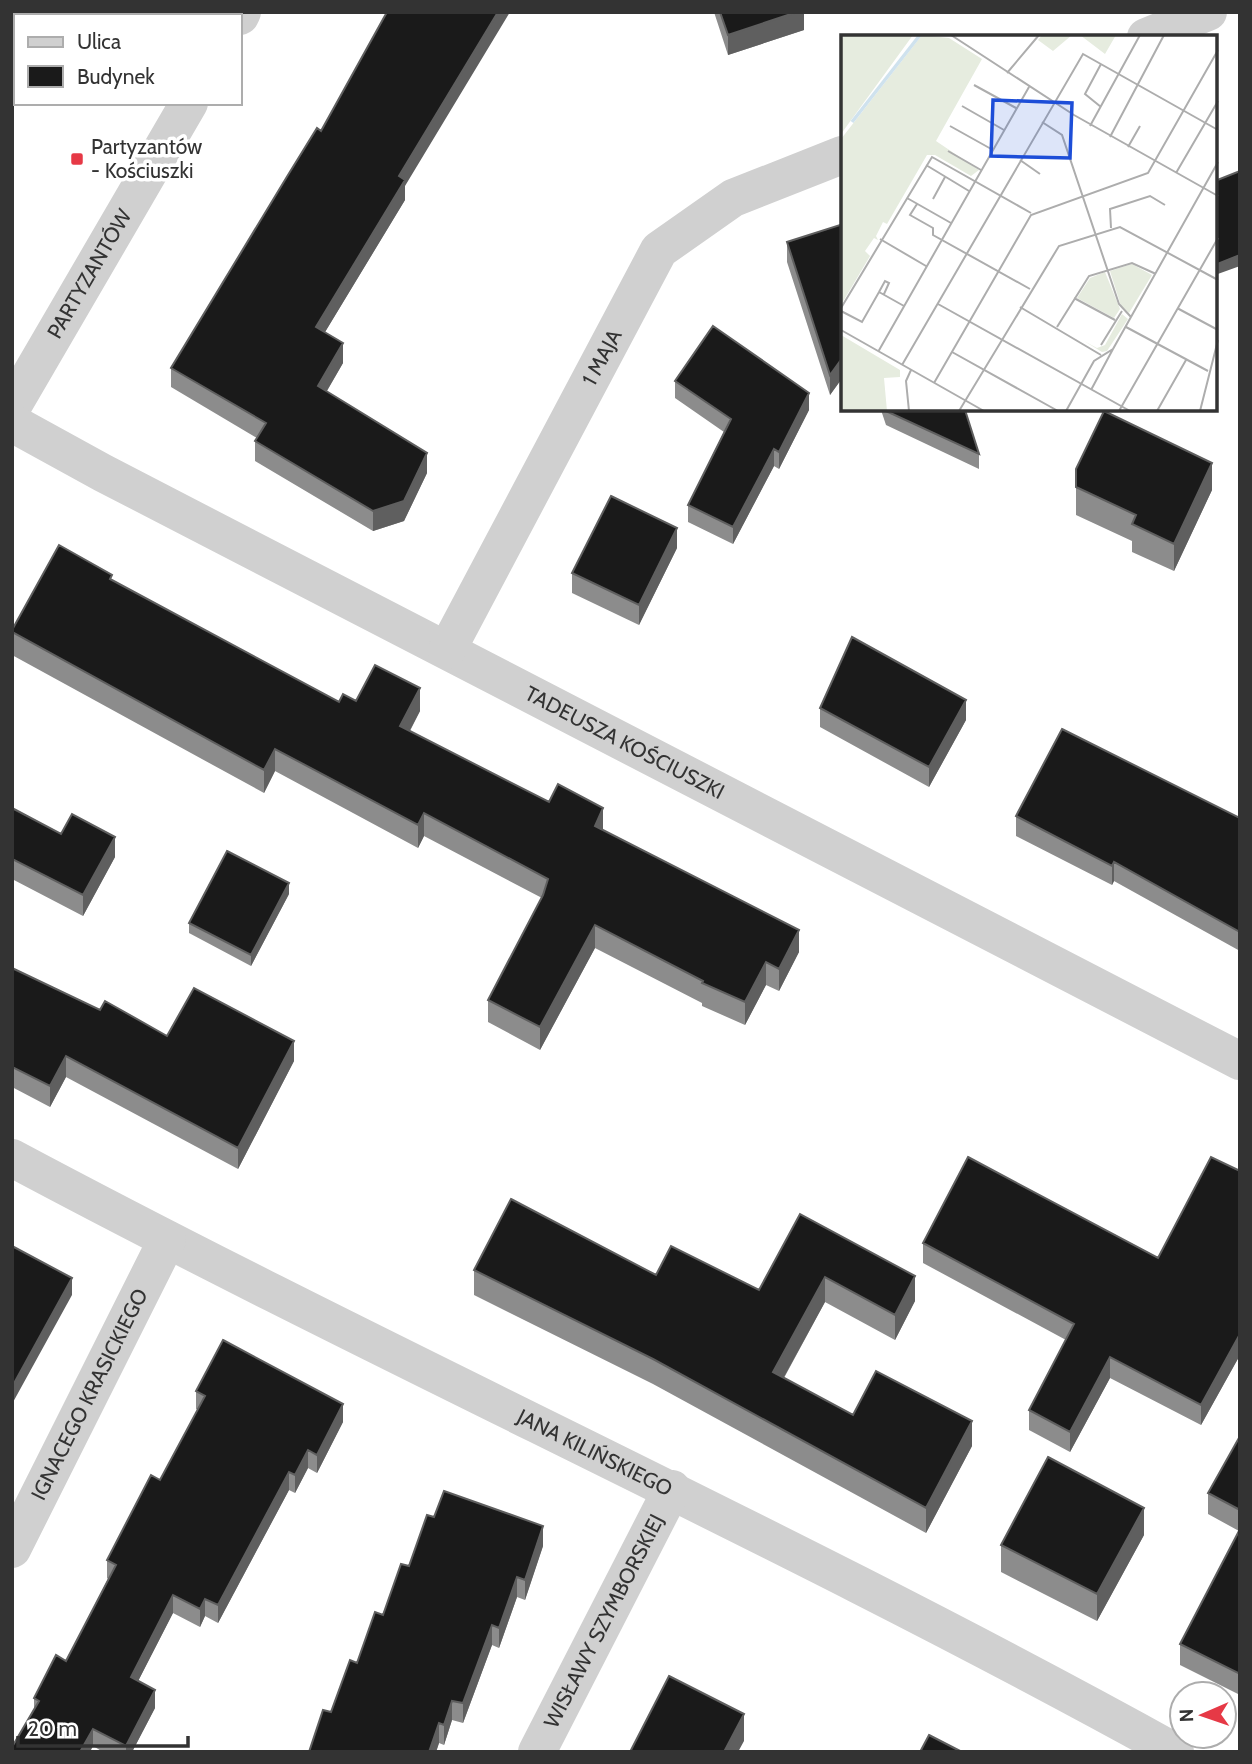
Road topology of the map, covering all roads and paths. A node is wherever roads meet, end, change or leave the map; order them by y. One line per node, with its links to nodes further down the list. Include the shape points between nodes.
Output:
1 (1208, 12): 2 (street)
2 (1151, 35)
3 (188, 105): 5 (street, PARTYZANTÓW)
4 (841, 155): 7 (street, 1 MAJA, via 733,198 659,250)
5 (12, 407)
6 (12, 423): 7 (street, TADEUSZA KOŚCIUSZKI)
7 (447, 650): 8 (street, TADEUSZA KOŚCIUSZKI)
8 (1240, 1061)
9 (12, 1158): 10 (street, JANA KILIŃSKIEGO)
10 (167, 1240): 11 (street, JANA KILIŃSKIEGO); 12 (street, IGNACEGO KRASICKIEGO)
11 (672, 1489): 13 (street, JANA KILIŃSKIEGO); 14 (street, WISŁAWY SZYMBORSKIEJ)
12 (12, 1549)
13 (1125, 1740): 15 (street, JANA KILIŃSKIEGO)
14 (537, 1752)
15 (1175, 1752)

